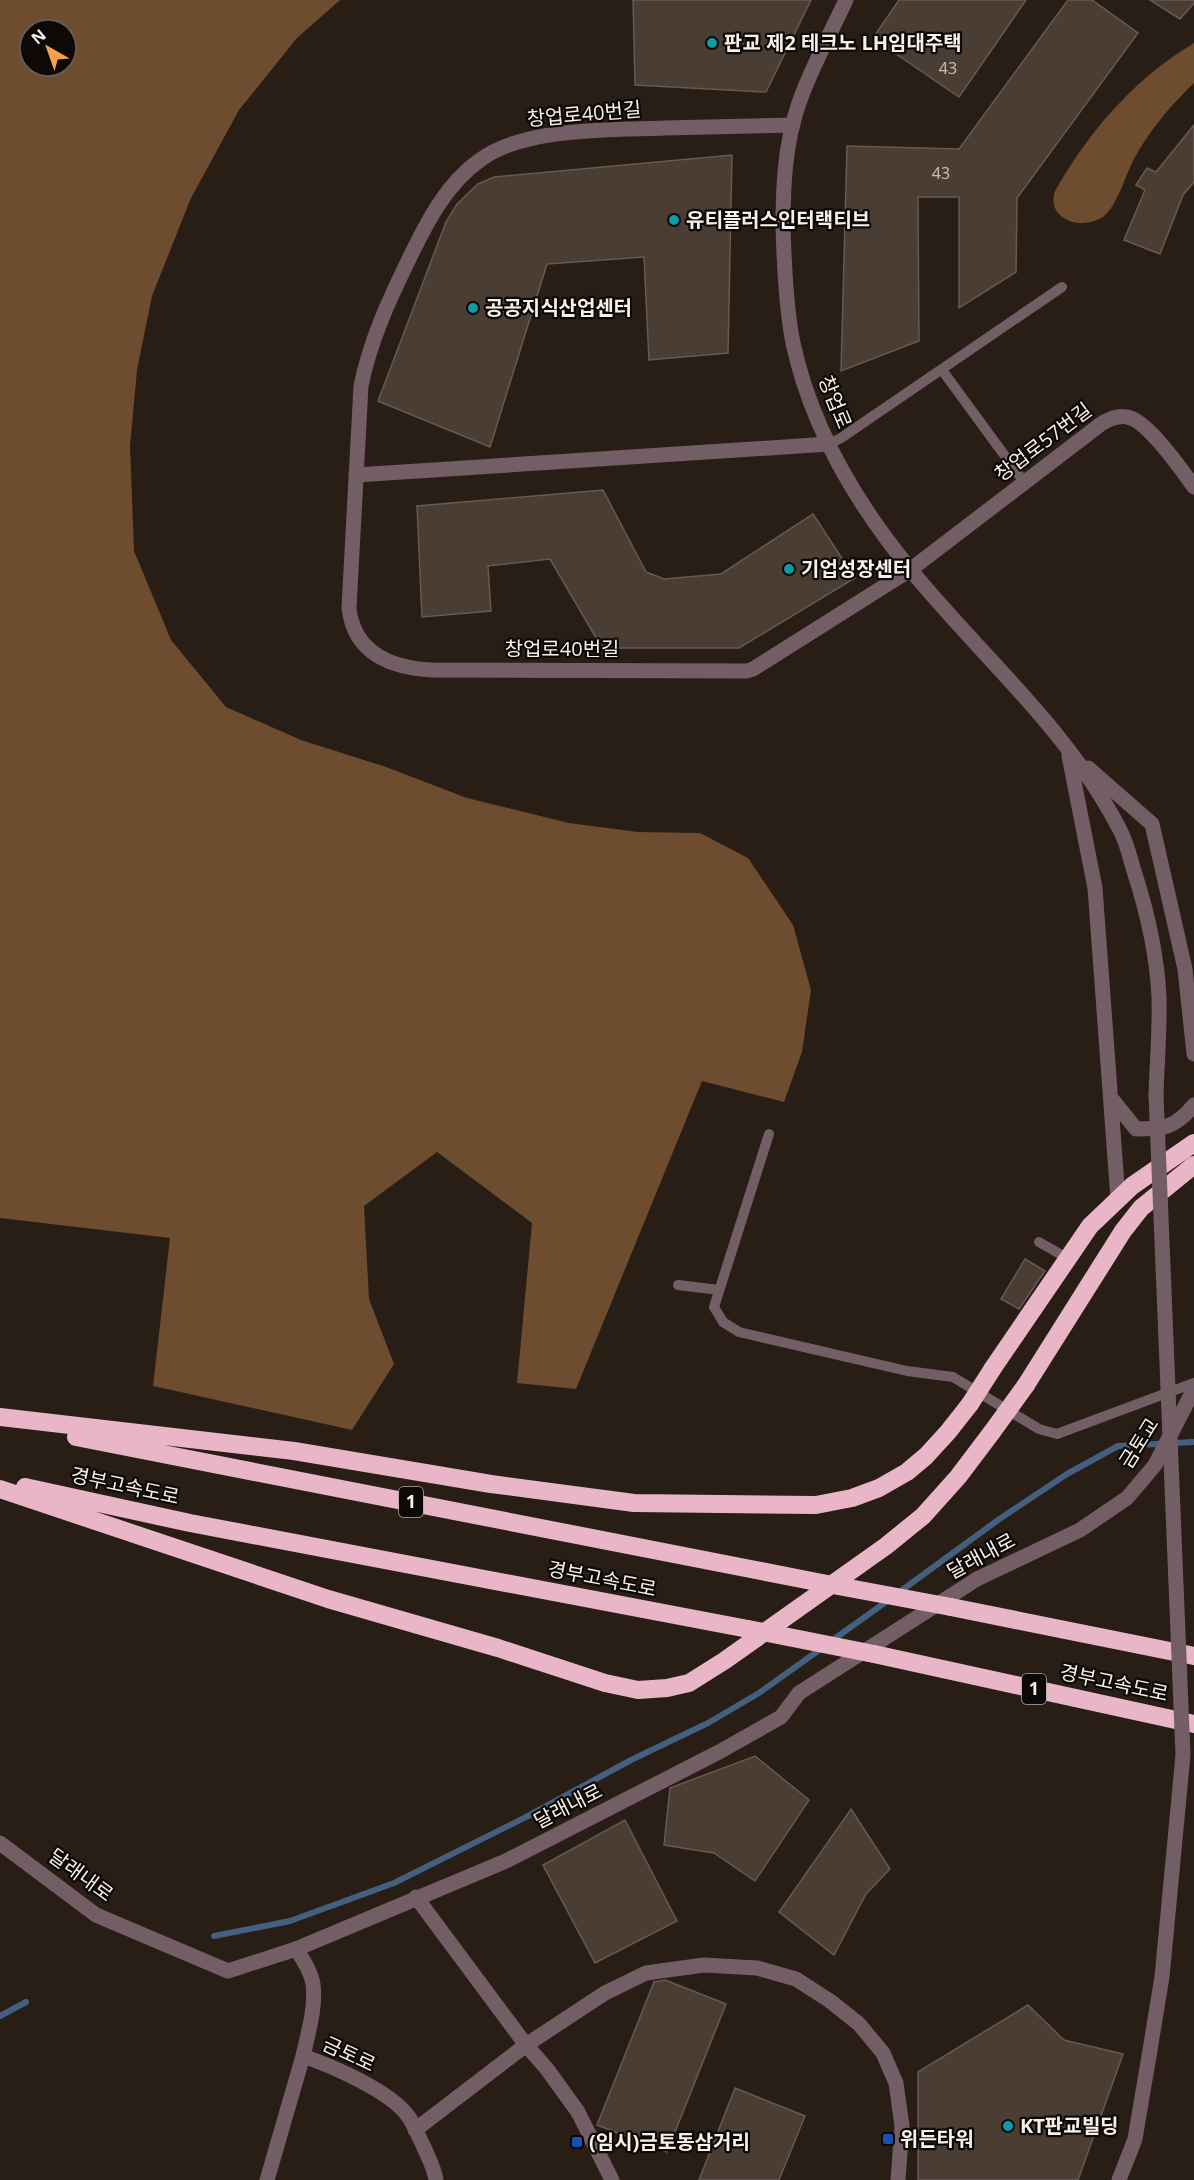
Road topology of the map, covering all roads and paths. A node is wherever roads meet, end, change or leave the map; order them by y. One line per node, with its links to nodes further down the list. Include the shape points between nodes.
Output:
1 (846, 0): 2 (street, 창업로, via 804,89)
2 (793, 125): 5 (street, 창업로, via 783,215 792,340 813,408); 6 (street, 창업로40번길, via 564,134 519,141 479,160 436,208 385,311 361,386)
3 (1062, 287): 4 (lane)
4 (942, 370): 5 (lane); 7 (lane)
5 (829, 444): 6 (street); 9 (street, 창업로, via 856,495)
6 (356, 475): 9 (street, 창업로40번길, via 350,619 356,634 373,652 408,668 749,671)
7 (1024, 482): 8 (street, 창업로57번길, via 1101,424 1113,417 1127,417 1149,432); 9 (street, 창업로57번길)
8 (1194, 487)
9 (910, 570): 10 (street, 창업로)
10 (1068, 750): 11 (street, via 1152,824 1185,969); 12 (street, via 1095,888); 40 (street, bridge, via 1122,833 1150,931 1159,996 1156,1095 1183,1755 1162,1977 1134,2139)
11 (1194, 1054)
12 (1111, 1098): 13 (street, via 1136,1129 1161,1129 1184,1117); 17 (street)
13 (1194, 1105)
14 (769, 1134): 21 (lane)
15 (1194, 1143): 17 (highway)
16 (1194, 1165): 26 (highway, bridge, via 1141,1208 1123,1231 1026,1385 958,1477 923,1516 689,1683 638,1690 605,1683 328,1599)
17 (1118, 1199): 19 (highway, via 1090,1226)
18 (1039, 1242): 19 (lane)
19 (1067, 1258): 24 (highway, bridge, via 969,1404 926,1456 907,1472 870,1492 816,1505 634,1503 294,1451)
20 (678, 1285): 21 (lane)
21 (719, 1290): 22 (lane, via 714,1307 723,1322 739,1332 907,1371 954,1377 1040,1429 1057,1434)
22 (1194, 1383)
23 (1194, 1389): 27 (street, 금토교, bridge, via 1155,1465)
24 (0, 1419): 28 (highway, 경부고속도로 / 1, bridge)
25 (0, 1482): 29 (highway, 경부고속도로 / 1, bridge, via 190,1523 874,1654)
26 (0, 1489)
27 (1127, 1498): 31 (street, 달래내로, via 1080,1530 977,1579 799,1693 781,1717 719,1752 506,1861)
28 (1194, 1656)
29 (1194, 1724)
30 (0, 1843): 32 (street, 달래내로, via 96,1915 228,1971)
31 (416, 1897): 32 (street, 달래내로); 33 (street)
32 (296, 1949): 34 (street, 금토로, via 313,1983 312,2014)
33 (526, 2045): 35 (street); 38 (street, via 578,2112); 39 (street, via 605,1993 646,1973 704,1965 757,1968 796,1979 859,2024 883,2053 896,2083 902,2126)
34 (303, 2056): 35 (street, 금토로, via 333,2066 385,2096 408,2115); 36 (street)
35 (415, 2130): 37 (street, 금토로)
36 (267, 2180)
37 (436, 2180)
38 (612, 2180)
39 (898, 2180)
40 (1119, 2180)

